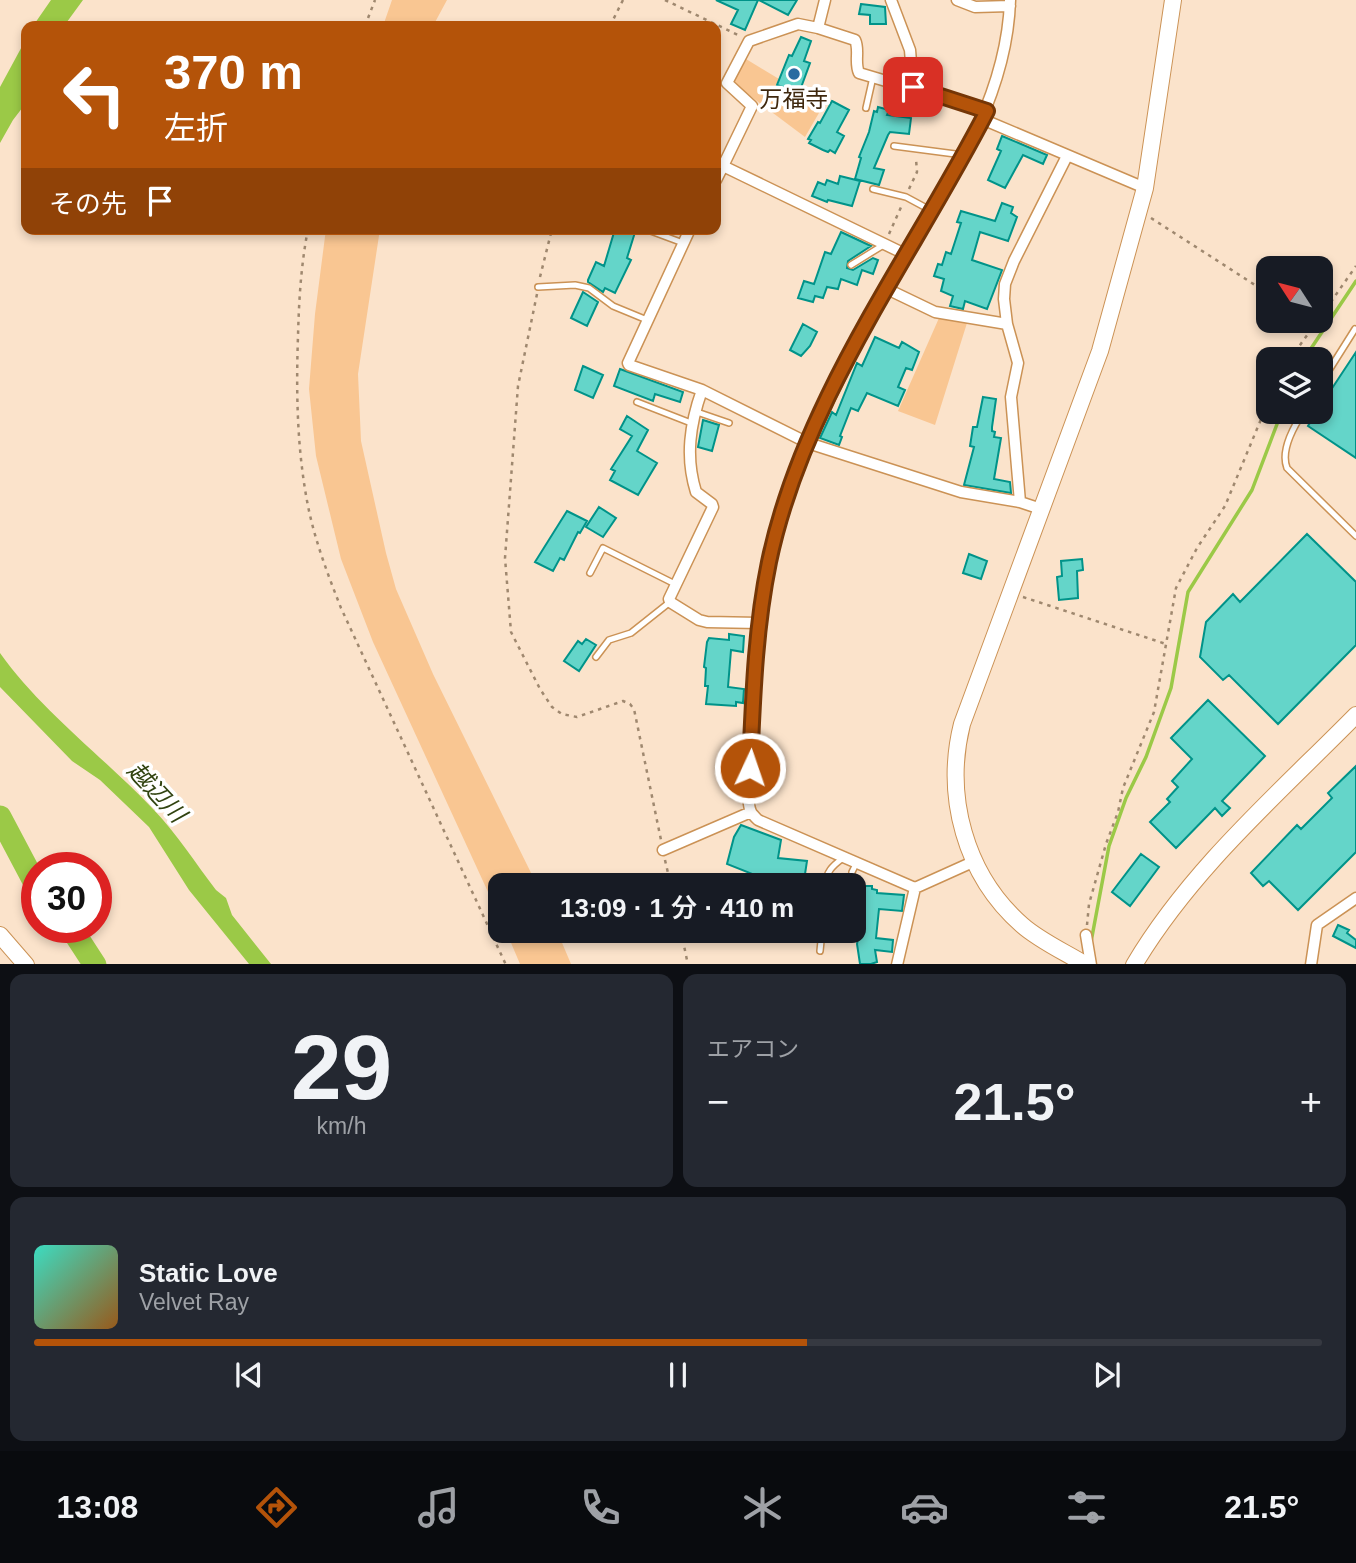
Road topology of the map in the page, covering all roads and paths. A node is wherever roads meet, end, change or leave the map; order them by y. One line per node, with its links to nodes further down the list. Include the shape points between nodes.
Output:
1 (375, 0): 9 (path)
2 (623, 0): 10 (path)
3 (665, 0): 11 (path)
4 (825, 0): 13 (street)
5 (891, 0): 16 (street, via 910,50)
6 (957, 0): 8 (street, via 975,7)
7 (1173, 0): 24 (street)
8 (1010, 3): 18 (street, via 1006,37)
9 (367, 21)
10 (612, 21)
11 (708, 21)
12 (721, 27): 14 (path)
13 (818, 28): 14 (street, via 798,24); 15 (street, via 855,40 856,67)
14 (749, 41): 22 (street, via 727,83 752,106)
15 (873, 76): 16 (street); 17 (lane)
16 (913, 87): 18 (street)
17 (866, 108)
18 (985, 115): 20 (street); 21 (street)
19 (894, 146): 20 (lane)
20 (963, 155): 27 (street)
21 (1067, 156): 24 (street); 42 (street, via 1005,284)
22 (723, 166): 23 (street); 33 (street)
23 (721, 170)
24 (1144, 188): 26 (street)
25 (873, 189): 27 (lane, via 906,197)
26 (1139, 210): 38 (path); 54 (street, via 1100,351)
27 (932, 211): 34 (street)
28 (307, 235): 80 (path, via 296,387 308,507 341,608)
29 (551, 235): 37 (path)
30 (661, 235): 32 (lane)
31 (687, 235): 32 (street)
32 (683, 243): 41 (street)
33 (885, 244): 34 (street); 35 (lane)
34 (907, 255): 39 (street)
35 (851, 265)
36 (1356, 266): 40 (path)
37 (538, 286): 41 (lane, via 589,288 613,306); 65 (path, via 517,399 505,558 511,632 540,689 562,714 577,717 623,701 634,709)
38 (1256, 286)
39 (885, 288): 42 (street, via 935,312); 52 (street)
40 (1334, 298)
41 (647, 320): 45 (street, via 629,365)
42 (1007, 324): 53 (street, via 1018,363 1011,397)
43 (1355, 329): 44 (lane)
44 (1333, 364)
45 (702, 390): 47 (street); 52 (street)
46 (636, 402): 48 (lane)
47 (695, 411): 48 (street); 49 (lane)
48 (691, 423): 57 (street, via 689,458 694,485 713,507)
49 (729, 423)
50 (1259, 424): 61 (path, via 1225,506 1176,588)
51 (1296, 424): 55 (lane, via 1285,453 1287,468)
52 (808, 443): 53 (street, via 961,492); 60 (street, via 769,561)
53 (1020, 502): 54 (street)
54 (1041, 509): 58 (street)
55 (1356, 536)
56 (590, 573): 57 (lane, via 603,548)
57 (675, 584): 59 (street)
58 (1010, 593): 61 (path); 67 (street, via 956,747 956,802)
59 (670, 602): 60 (street, via 707,622); 62 (lane, via 631,633 609,640)
60 (759, 623): 64 (street)
61 (1166, 643): 75 (path, via 1154,712 1123,788 1090,904)
62 (596, 657)
63 (1356, 715): 84 (street, via 1190,885)
64 (751, 812): 65 (street); 66 (street, via 769,826)
65 (663, 850): 69 (path)
66 (843, 858): 68 (street); 70 (lane)
67 (975, 861): 72 (street); 83 (street, via 987,888 1023,926)
68 (856, 864): 71 (lane); 72 (street)
69 (668, 873)
70 (828, 873)
71 (852, 873)
72 (915, 888): 82 (street)
73 (1356, 898): 85 (street, via 1317,925)
74 (0, 934): 79 (street)
75 (1086, 935): 83 (street)
76 (684, 943): 81 (path)
77 (821, 943): 78 (lane)
78 (820, 951)
79 (24, 963)
80 (506, 964)
81 (688, 964)
82 (897, 964)
83 (1089, 964)
84 (1134, 964)
85 (1311, 964)

